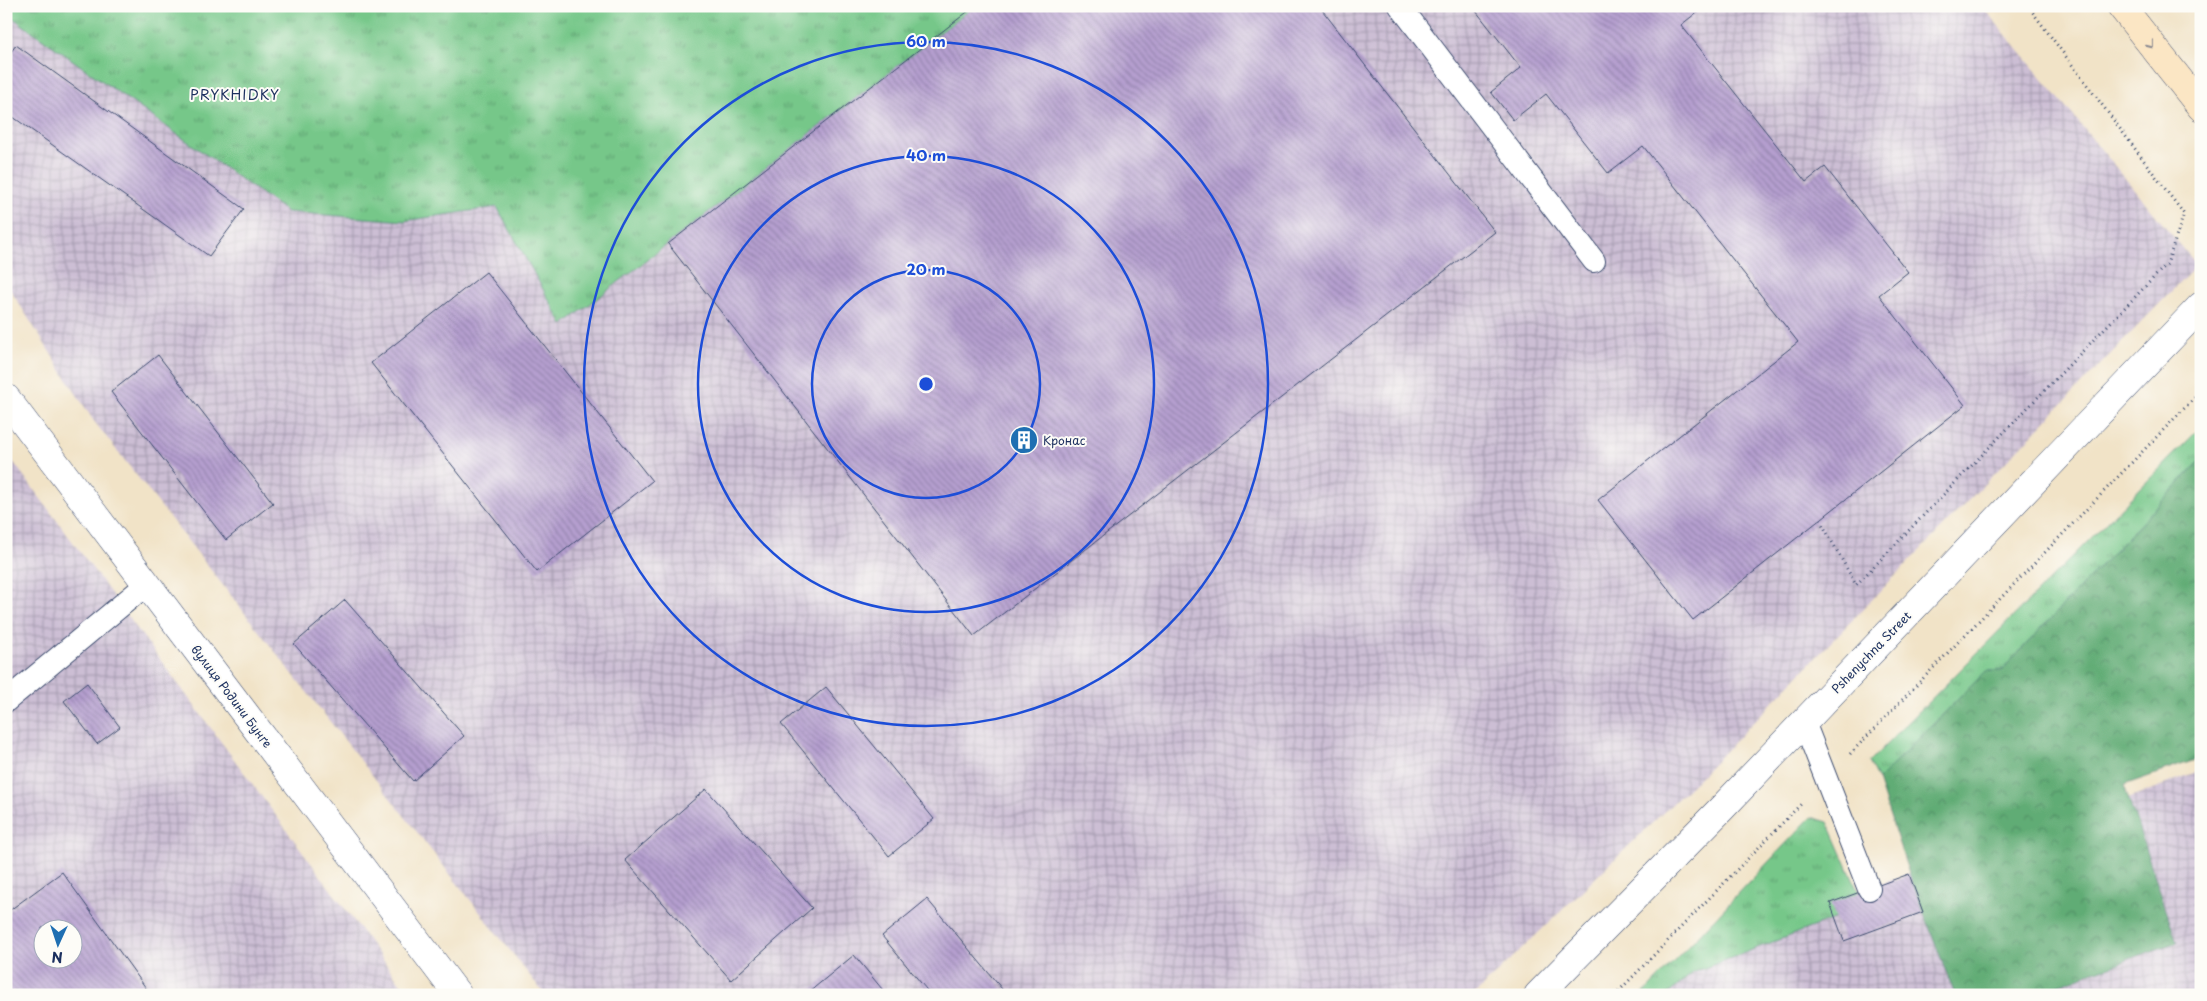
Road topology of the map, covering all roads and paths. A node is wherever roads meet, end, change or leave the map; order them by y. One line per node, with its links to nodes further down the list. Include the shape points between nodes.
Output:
1 (1400, 6): 5 (lane)
2 (2028, 6): 9 (path, via 2184,214 2166,264 1856,585)
3 (2121, 6): 4 (main road, one-way to 4)
4 (2201, 107)
5 (1594, 261)
6 (2201, 306): 12 (street, Pshenychna Street)
7 (2201, 392): 13 (path)
8 (6, 398): 10 (street, вулиця Родини Бунґе)
9 (1820, 520)
10 (147, 584): 11 (lane); 15 (street, вулиця Родини Бунґе)
11 (6, 701)
12 (1804, 722): 13 (lane); 16 (street, Pshenychna Street)
13 (1826, 778): 14 (lane); 17 (path)
14 (1869, 889)
15 (458, 995)
16 (1538, 995)
17 (1615, 995)

